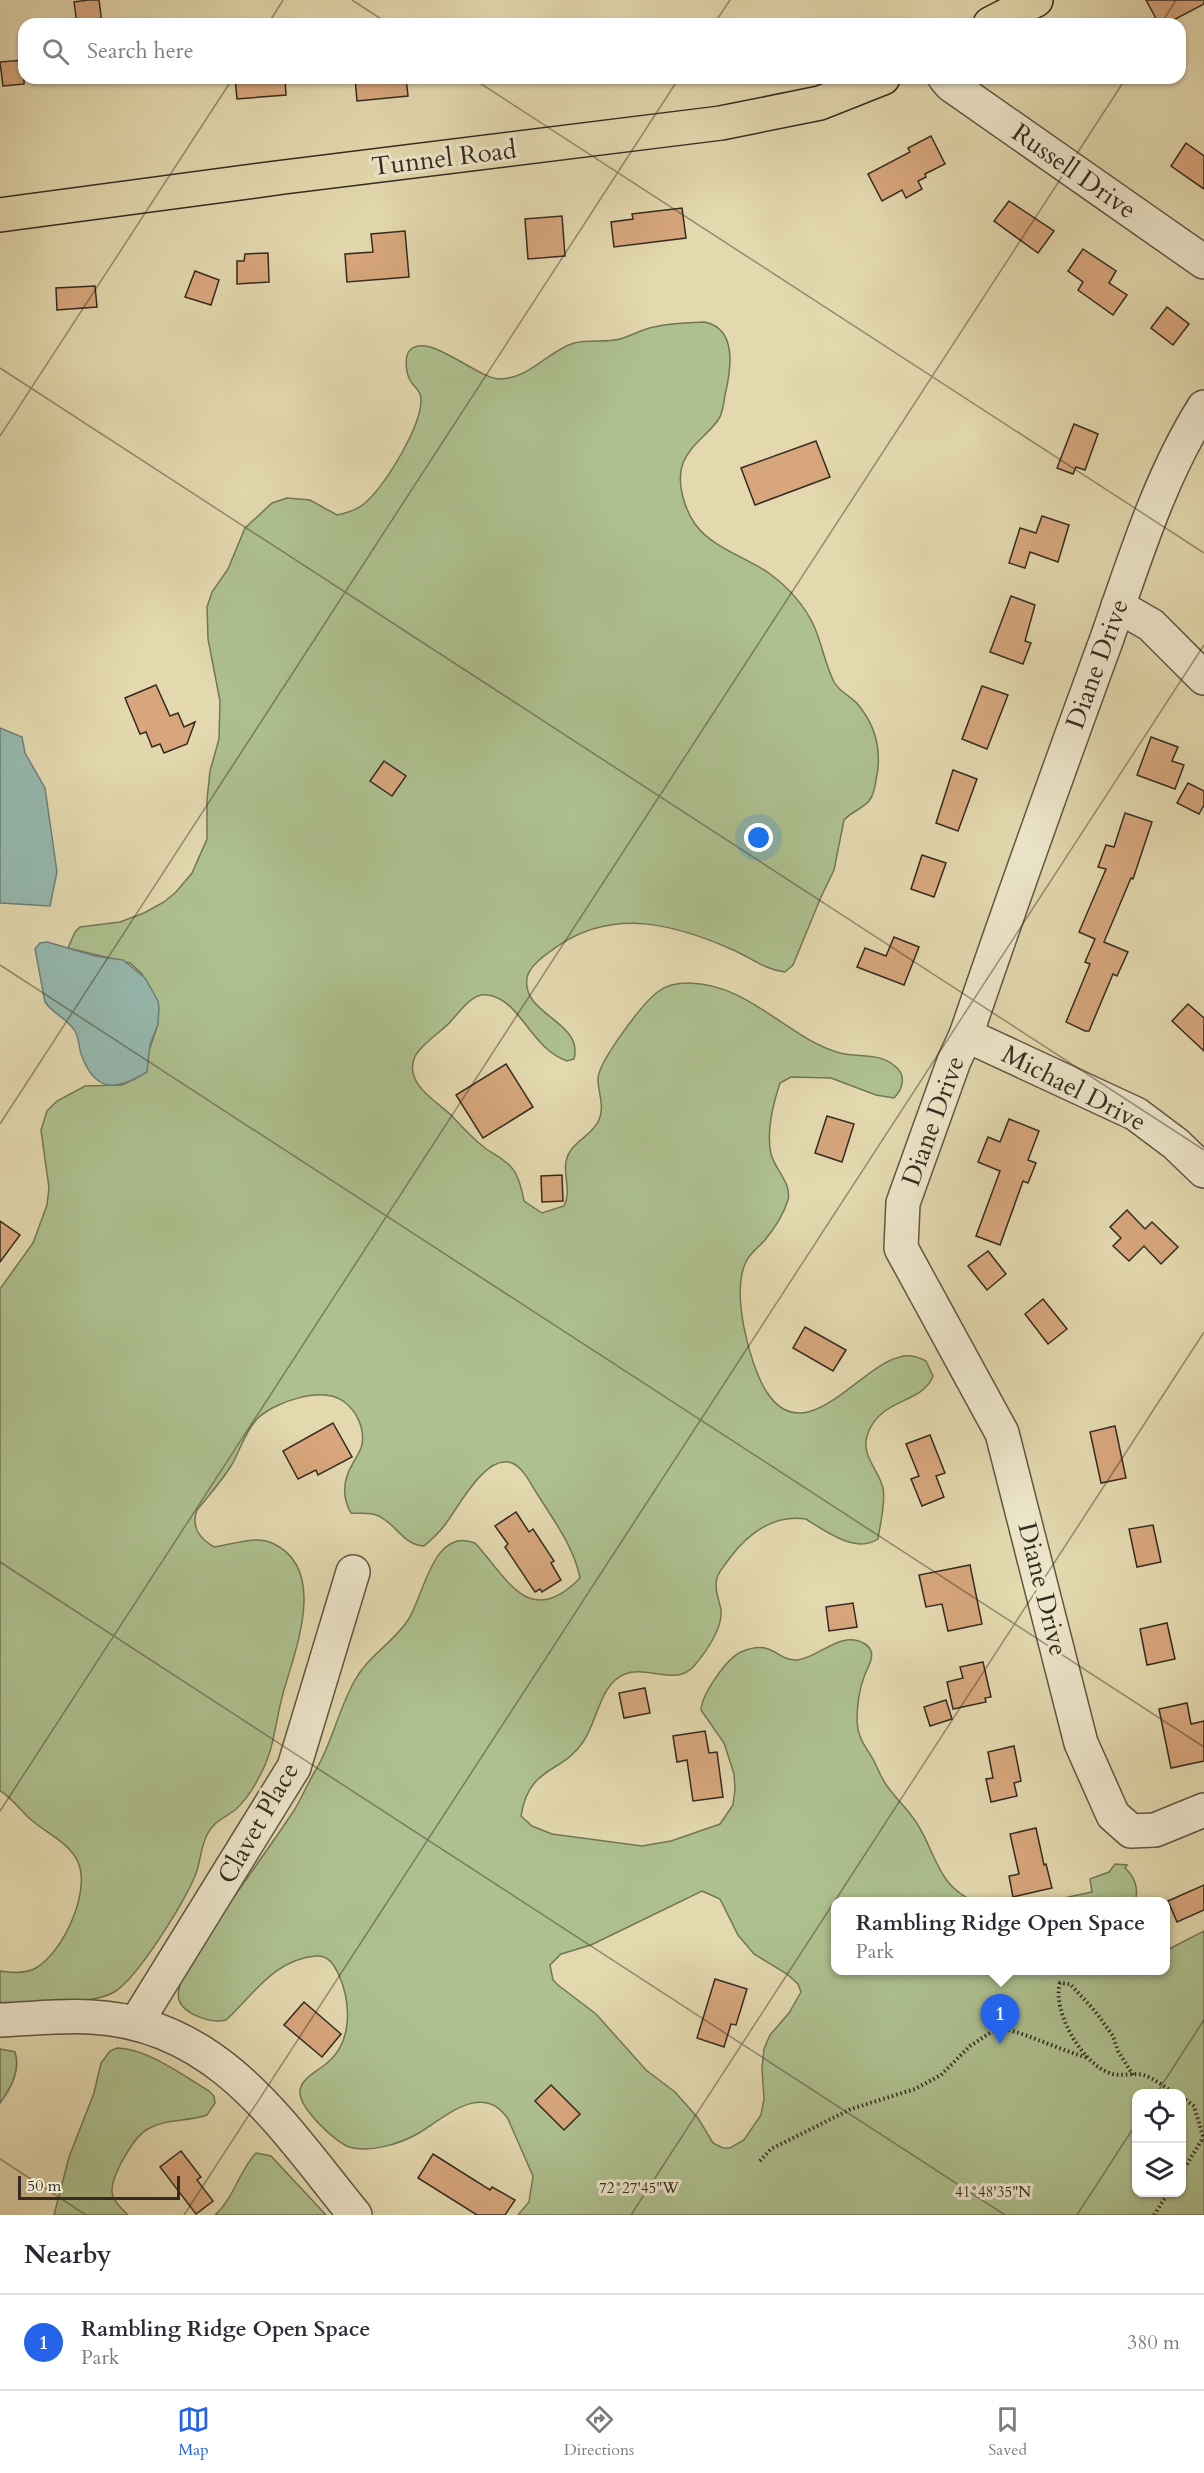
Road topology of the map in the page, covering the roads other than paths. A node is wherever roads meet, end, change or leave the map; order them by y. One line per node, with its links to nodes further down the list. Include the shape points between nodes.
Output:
1 (1036, 0): 2 (main road)
2 (1002, 18)
3 (868, 84): 5 (main road, Tunnel Road, via 820,103 721,123)
4 (950, 84): 6 (street, Russell Drive)
5 (0, 215)
6 (1204, 262)
7 (1204, 407): 8 (street, Diane Drive, via 1187,434)
8 (1118, 606): 9 (street, via 1151,625); 10 (street, Diane Drive)
9 (1204, 678)
10 (966, 1035): 11 (street, Michael Drive, via 1136,1114); 13 (street, Diane Drive, via 903,1203 901,1248 1002,1432 1081,1743 1113,1815 1131,1831 1155,1830)
11 (1204, 1171)
12 (353, 1572): 15 (street, Clavet Place, via 294,1767)
13 (1204, 1810)
14 (0, 2020): 15 (street, via 92,2017)
15 (136, 2023): 16 (street, via 190,2043 229,2071 273,2115)
16 (356, 2215)

